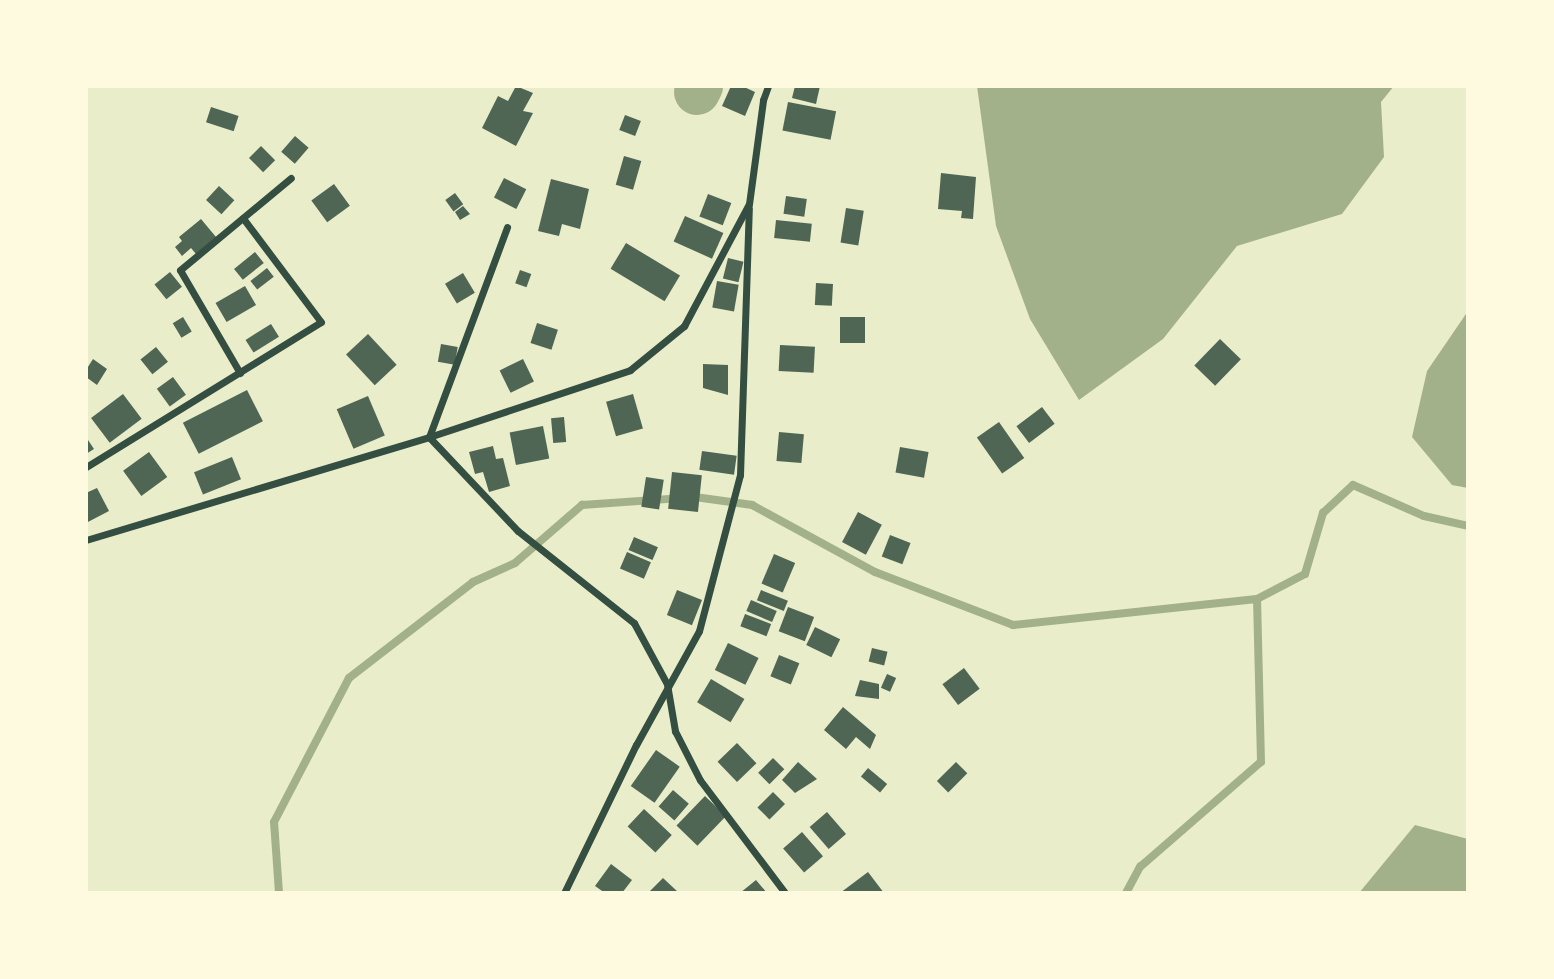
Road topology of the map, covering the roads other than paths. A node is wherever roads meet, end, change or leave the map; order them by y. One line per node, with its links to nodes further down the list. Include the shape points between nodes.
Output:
1 (768, 86): 3 (street)
2 (291, 177): 4 (street)
3 (749, 204): 7 (street, via 684,326 630,370); 10 (street, via 740,475 699,631)
4 (243, 218): 6 (street, via 180,270); 6 (street, via 321,323)
5 (507, 227): 7 (street)
6 (240, 373): 8 (street)
7 (429, 437): 9 (street); 10 (street, via 518,531 634,623)
8 (86, 467)
9 (86, 540)
10 (667, 684): 11 (street); 12 (street, via 675,730 700,780)
11 (564, 893)
12 (785, 893)

